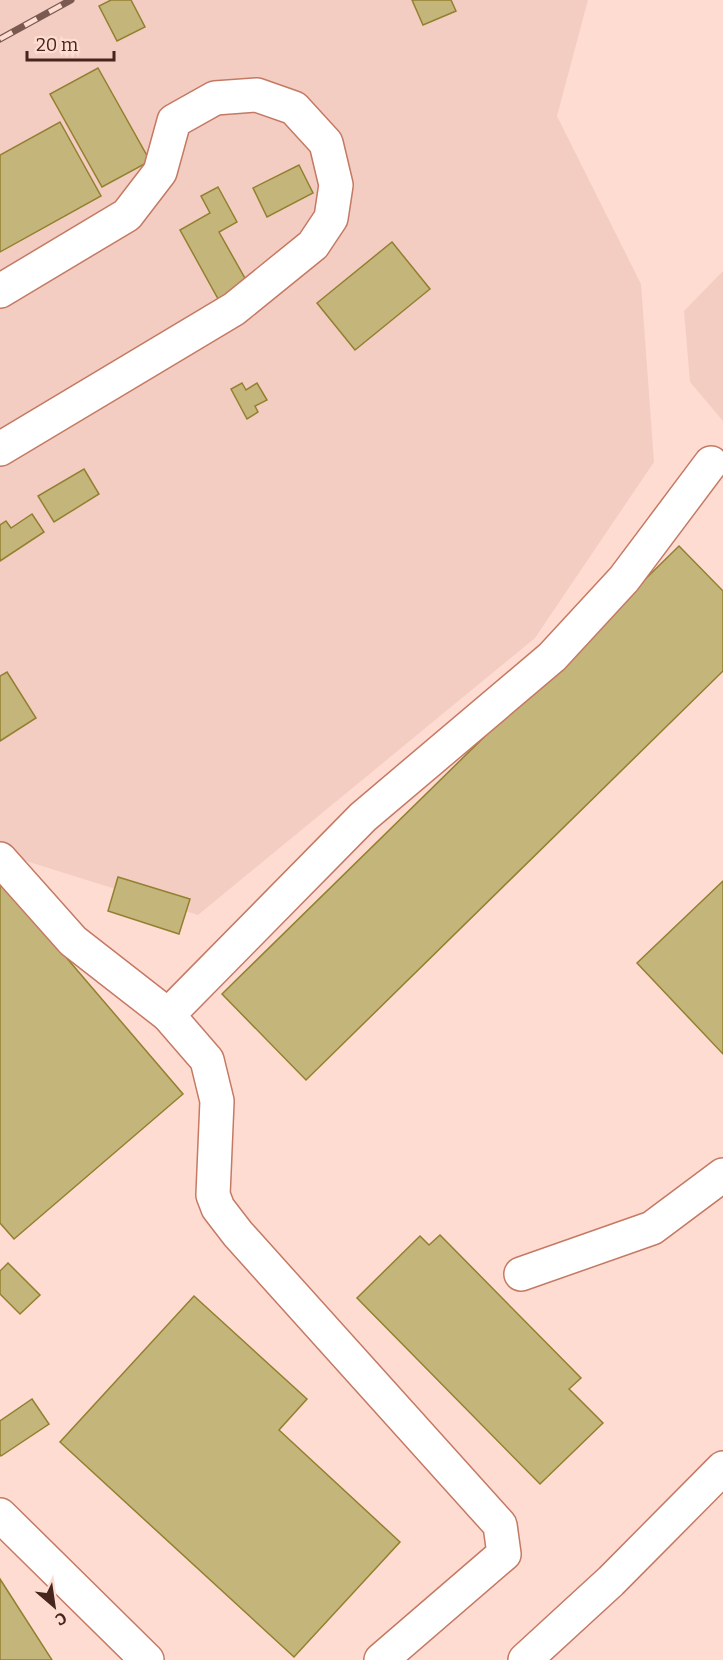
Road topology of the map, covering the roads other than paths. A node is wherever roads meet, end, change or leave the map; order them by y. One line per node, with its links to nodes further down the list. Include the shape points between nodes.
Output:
1 (0, 291): 2 (lane, via 127,215 160,172 174,121 215,98 257,95 294,108 326,143 336,185 331,218 313,245 234,309)
2 (0, 449)
3 (711, 463): 5 (lane, via 624,579 552,657 363,817)
4 (0, 859): 5 (lane, via 73,941)
5 (168, 1015): 11 (lane, via 207,1060 217,1101 213,1195 218,1208 500,1525 504,1554)
6 (723, 1175): 7 (lane, via 652,1228)
7 (521, 1274)
8 (723, 1468): 12 (lane, via 611,1581)
9 (0, 1515): 10 (lane)
10 (147, 1660)
11 (381, 1660)
12 (525, 1660)

